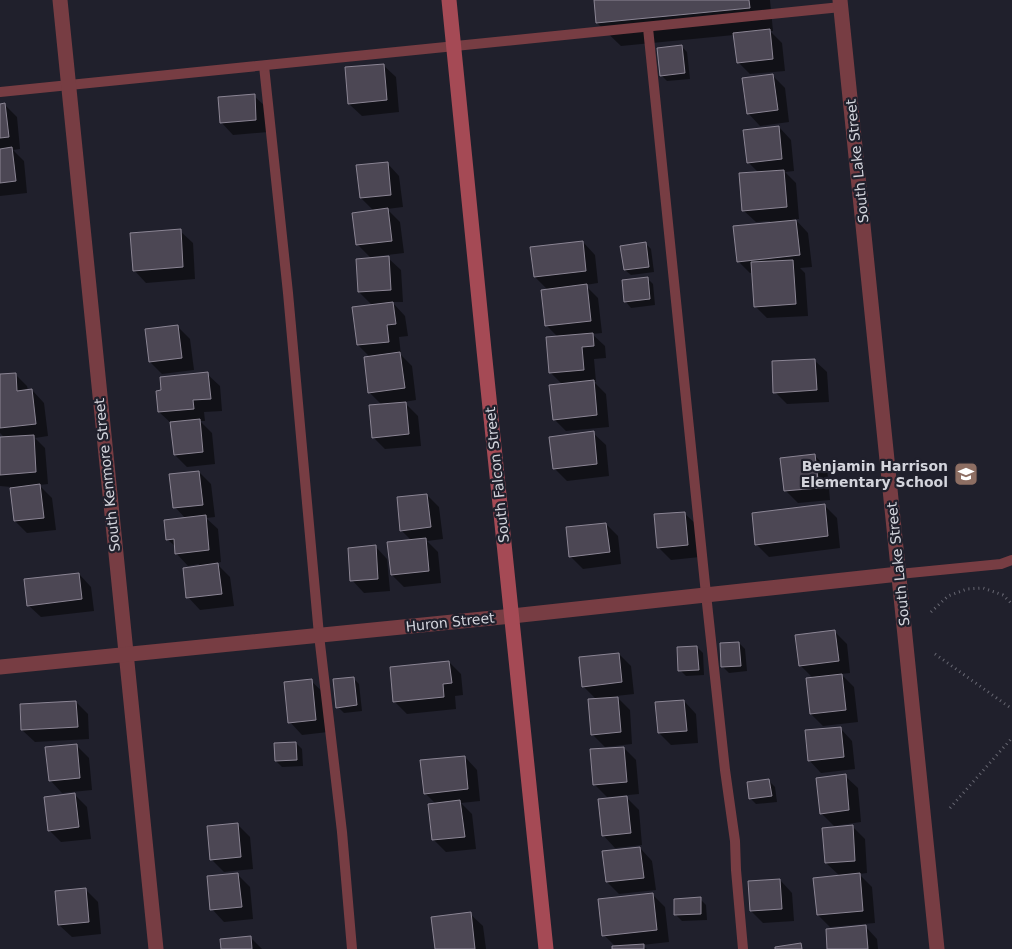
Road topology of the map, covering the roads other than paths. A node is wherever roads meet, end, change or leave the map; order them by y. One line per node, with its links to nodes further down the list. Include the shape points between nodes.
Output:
1 (60, 0): 7 (street, South Kenmore Street)
2 (449, 0): 5 (street, South Falcon Street)
3 (841, 4): 4 (lane); 10 (street, South Lake Street)
4 (648, 28): 5 (lane); 11 (lane)
5 (454, 47): 6 (lane); 12 (street, South Falcon Street)
6 (264, 66): 7 (lane); 13 (lane)
7 (69, 85): 8 (lane); 14 (street, South Kenmore Street)
8 (0, 92)
9 (1012, 560): 10 (lane, via 1001,564)
10 (899, 574): 11 (street, Huron Street); 20 (street, South Lake Street)
11 (706, 594): 12 (street, Huron Street); 19 (lane, via 735,840)
12 (512, 616): 13 (street, Huron Street); 18 (street, South Falcon Street)
13 (319, 635): 14 (street, Huron Street); 17 (lane)
14 (125, 654): 15 (street, Huron Street); 16 (street, South Kenmore Street)
15 (0, 666)
16 (156, 949)
17 (352, 949)
18 (546, 949)
19 (743, 949)
20 (937, 949)

